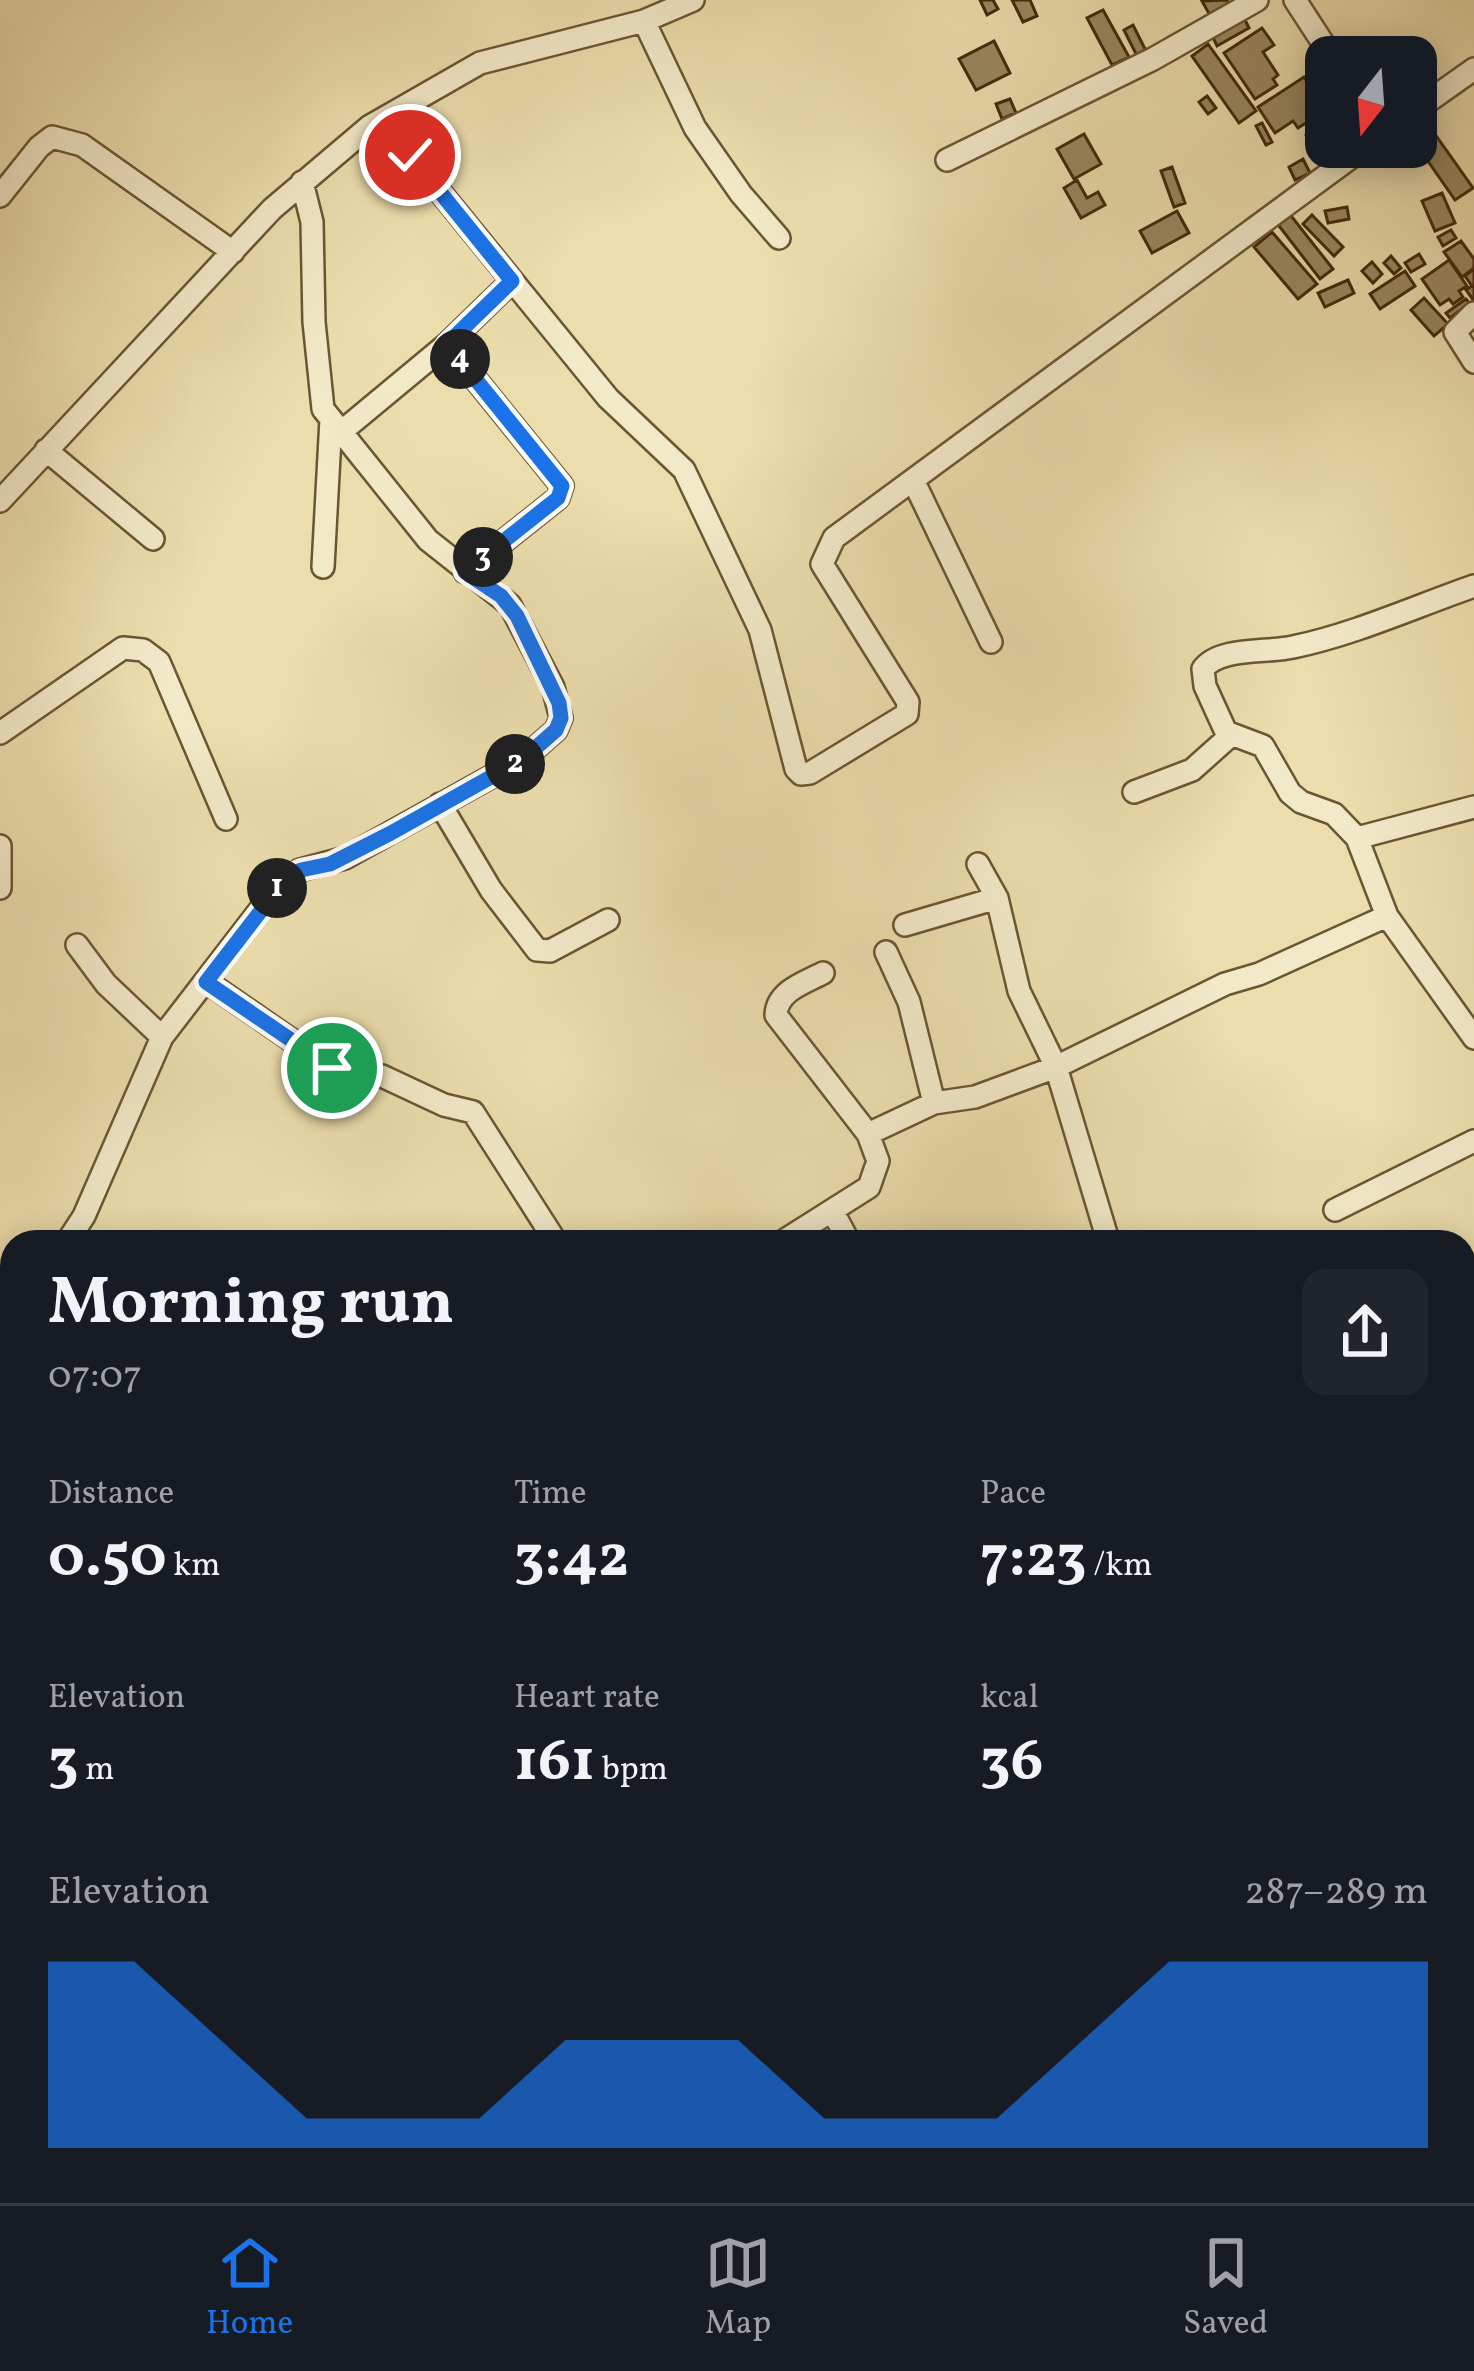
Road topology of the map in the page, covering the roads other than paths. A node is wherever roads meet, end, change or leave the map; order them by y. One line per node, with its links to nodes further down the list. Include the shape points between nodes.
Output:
1 (692, 0): 4 (street)
2 (1257, 0): 9 (street)
3 (1295, 0): 5 (street)
4 (644, 21): 8 (street, via 480,63); 13 (street, via 695,128)
5 (1318, 36)
6 (1474, 69): 7 (street)
7 (1437, 95)
8 (386, 119): 11 (street); 15 (street)
9 (947, 160)
10 (1336, 168): 21 (street)
11 (302, 182): 14 (street); 19 (street, via 312,223 321,400)
12 (0, 196): 14 (street, via 39,147 65,138)
13 (779, 238)
14 (233, 252): 20 (street)
15 (512, 281): 17 (street); 21 (street, via 608,398 684,470 760,630 801,774 907,714 908,702 822,564 834,538)
16 (1474, 313): 18 (street, via 1455,332)
17 (447, 344): 19 (street); 25 (street, via 562,486 558,498)
18 (1474, 362)
19 (336, 425): 24 (street); 25 (street, via 428,540)
20 (46, 450): 22 (street); 23 (street)
21 (913, 480): 27 (street)
22 (0, 501)
23 (153, 539)
24 (323, 567)
25 (465, 572): 31 (street, via 517,616 561,718 523,759)
26 (1474, 586): 29 (street, via 1333,637 1211,659 1202,680)
27 (991, 642)
28 (0, 733): 33 (street, via 123,648 143,650 158,662)
29 (1230, 736): 30 (street, via 1192,770); 34 (street, via 1263,746 1300,802 1334,814)
30 (1134, 792)
31 (440, 804): 40 (street, via 537,950 550,952); 45 (street, via 345,858 287,877)
32 (1474, 807): 34 (street)
33 (226, 819)
34 (1357, 838): 39 (street)
35 (0, 846): 37 (street)
36 (978, 864): 38 (street)
37 (0, 888)
38 (997, 898): 41 (street); 48 (street, via 1019,991)
39 (1387, 916): 47 (street); 48 (street)
40 (608, 920)
41 (905, 925)
42 (77, 945): 46 (street)
43 (886, 952): 49 (street, via 909,1002)
44 (823, 973): 50 (street, via 786,993 776,1015)
45 (206, 982): 46 (street); 55 (street, via 332,1068 382,1076 473,1112)
46 (162, 1037): 54 (street)
47 (1474, 1038)
48 (1056, 1067): 49 (street); 58 (street)
49 (934, 1103): 50 (street)
50 (868, 1134): 53 (street, via 878,1161 874,1179)
51 (1474, 1141): 52 (street)
52 (1335, 1210)
53 (833, 1212): 56 (street); 57 (street)
54 (75, 1230)
55 (548, 1230)
56 (802, 1230)
57 (843, 1230)
58 (1105, 1230)

